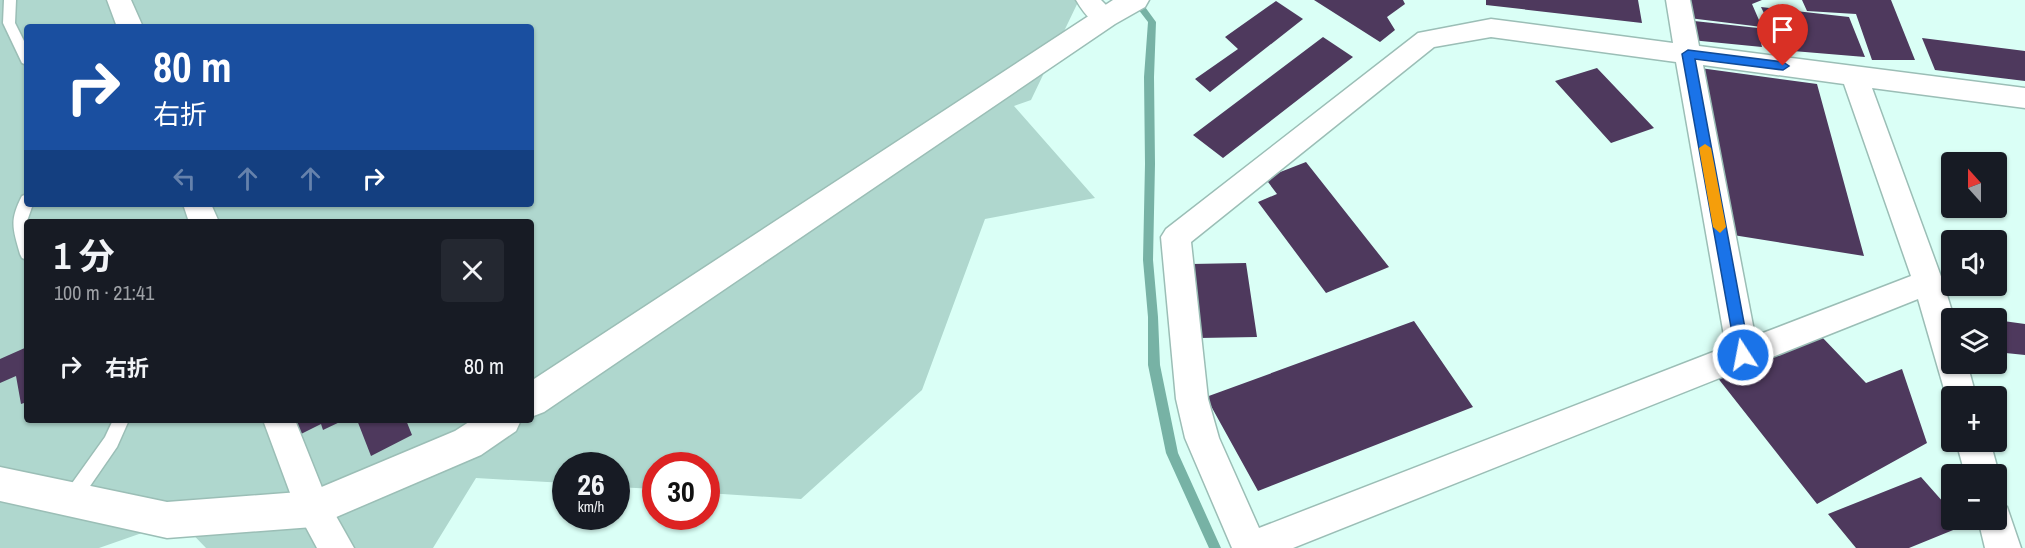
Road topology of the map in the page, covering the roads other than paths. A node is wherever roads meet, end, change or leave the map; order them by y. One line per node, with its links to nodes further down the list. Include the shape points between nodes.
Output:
1 (10, 0): 7 (lane, via 9,23)
2 (119, 0): 6 (street)
3 (1135, 0): 5 (street)
4 (1678, 0): 8 (street)
5 (1096, 8): 16 (street)
6 (129, 24)
7 (24, 54)
8 (1688, 54): 9 (street); 14 (street); 25 (street, via 1491,28 1427,39 1176,237 1192,399 1202,438)
9 (1854, 75): 10 (street); 13 (street)
10 (2025, 98)
11 (25, 207): 12 (lane, via 19,224)
12 (24, 243)
13 (1928, 282): 14 (street); 15 (street)
14 (1743, 355): 25 (street)
15 (1957, 386)
16 (534, 399)
17 (120, 423): 21 (lane)
18 (280, 423): 22 (street)
19 (499, 423): 22 (street, via 468,444)
20 (0, 484): 21 (street)
21 (71, 499): 22 (street, via 167,520)
22 (313, 509): 24 (street)
23 (1998, 530): 26 (street)
24 (336, 548)
25 (1250, 548)
26 (2003, 548)

